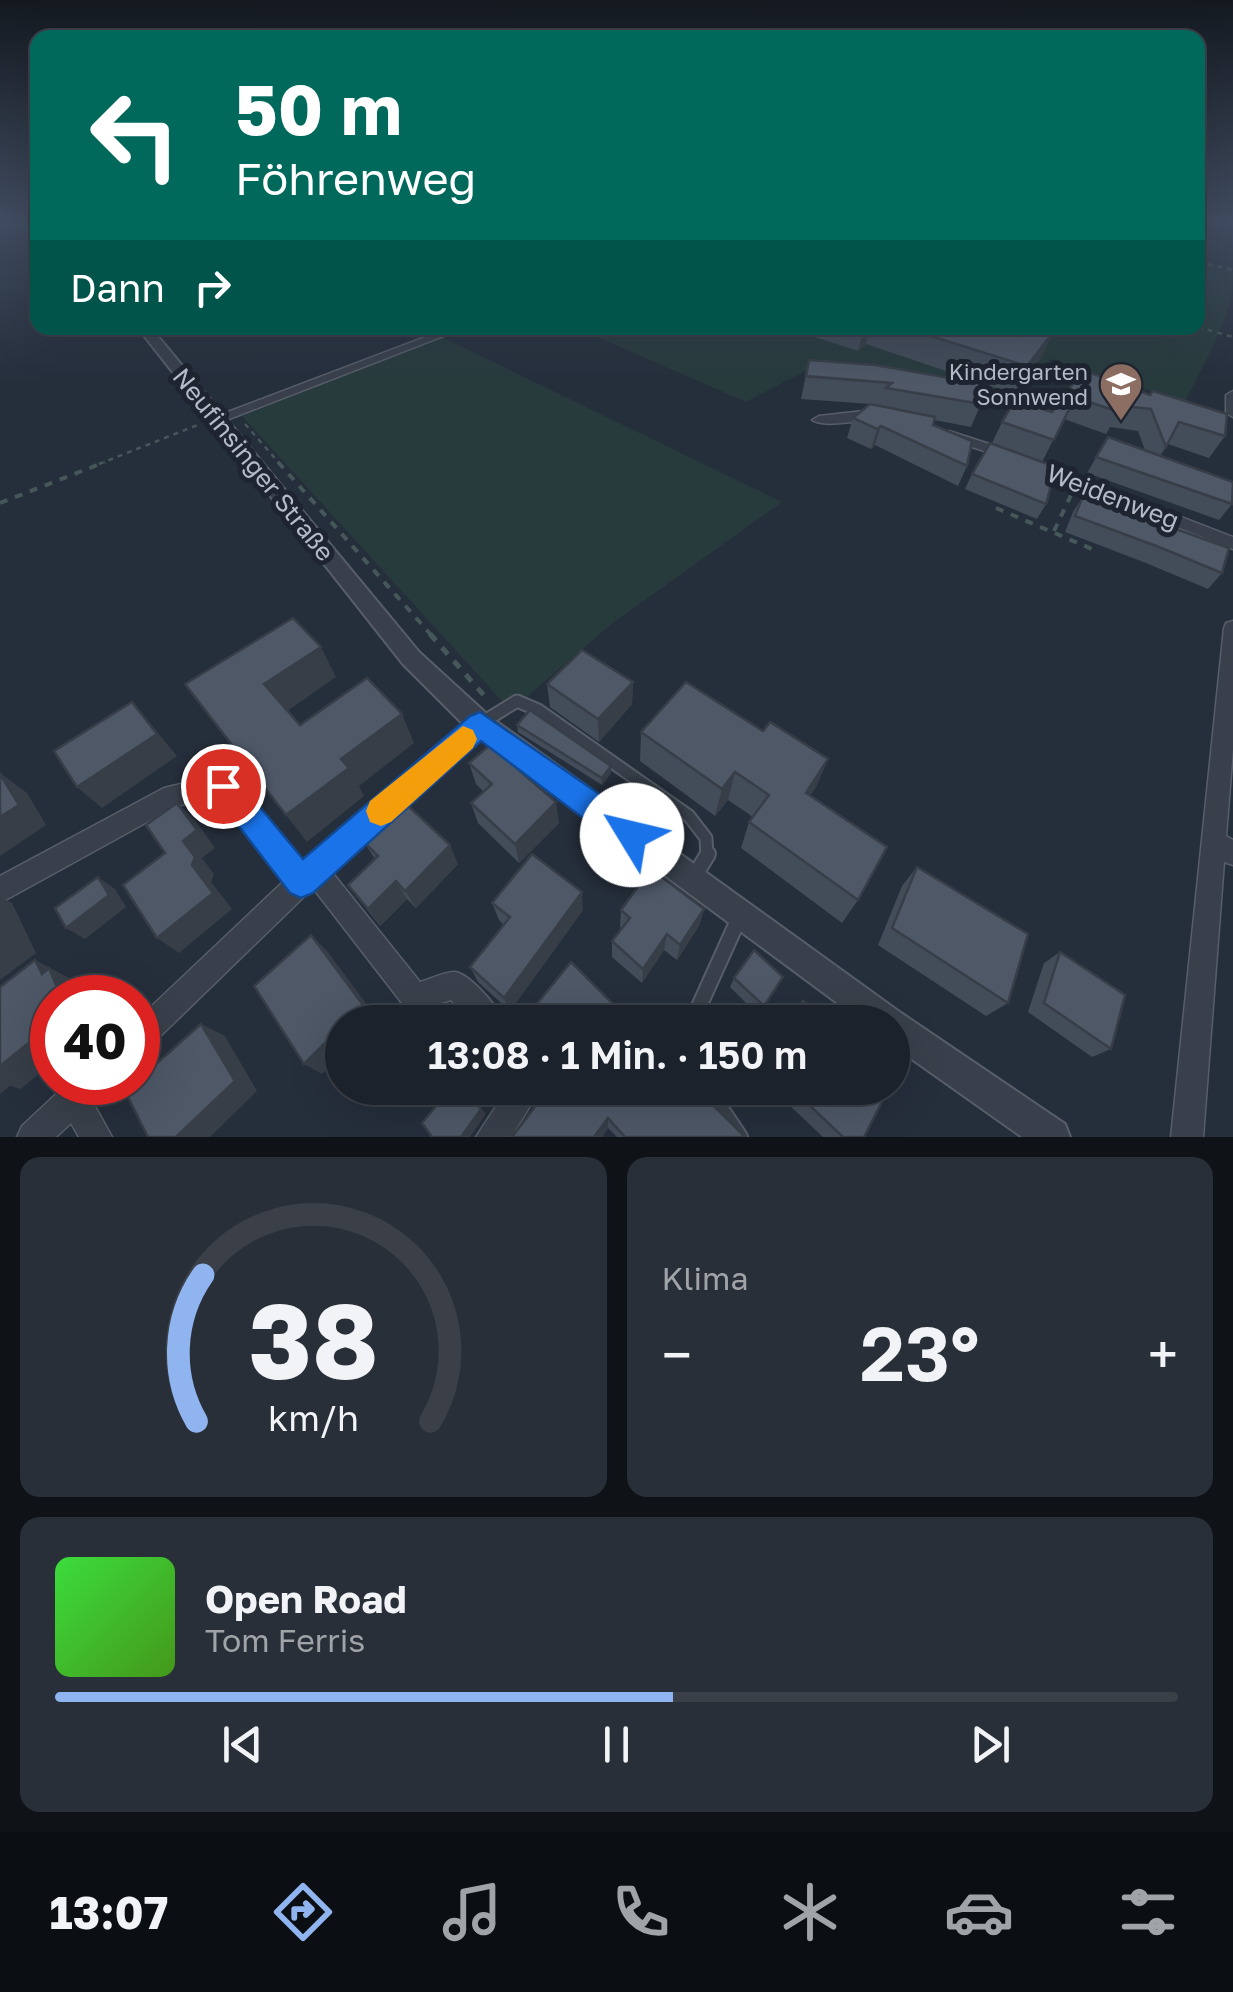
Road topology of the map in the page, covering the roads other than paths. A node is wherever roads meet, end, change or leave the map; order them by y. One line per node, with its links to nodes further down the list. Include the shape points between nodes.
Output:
1 (151, 335): 5 (street, Neufinsinger Straße)
2 (440, 335): 5 (street)
3 (1233, 395): 4 (street)
4 (1233, 414)
5 (228, 417): 11 (street, Neufinsinger Straße, via 363,602)
6 (819, 420): 7 (street, via 864,415)
7 (897, 422)
8 (930, 429): 9 (street, Weidenweg)
9 (1233, 543)
10 (1232, 641): 12 (street)
11 (480, 724): 13 (street); 14 (street, Neufinsinger Straße); 14 (lane, via 517,700 689,816 706,838 708,855)
12 (1224, 848): 31 (street)
13 (308, 876): 15 (street, via 223,786 172,796); 17 (street, via 415,997 456,985); 20 (street)
14 (692, 880): 16 (street, Neufinsinger Straße)
15 (0, 890)
16 (740, 915): 18 (lane); 19 (street, Neufinsinger Straße)
17 (474, 1005)
18 (700, 1005)
19 (865, 1005)
20 (160, 1017)
21 (910, 1037): 30 (street, Neufinsinger Straße)
22 (68, 1105): 26 (street)
23 (87, 1105): 27 (street)
24 (514, 1105): 28 (street)
25 (718, 1105): 29 (lane)
26 (33, 1137)
27 (96, 1137)
28 (492, 1137)
29 (740, 1137)
30 (1052, 1137)
31 (1186, 1137)

